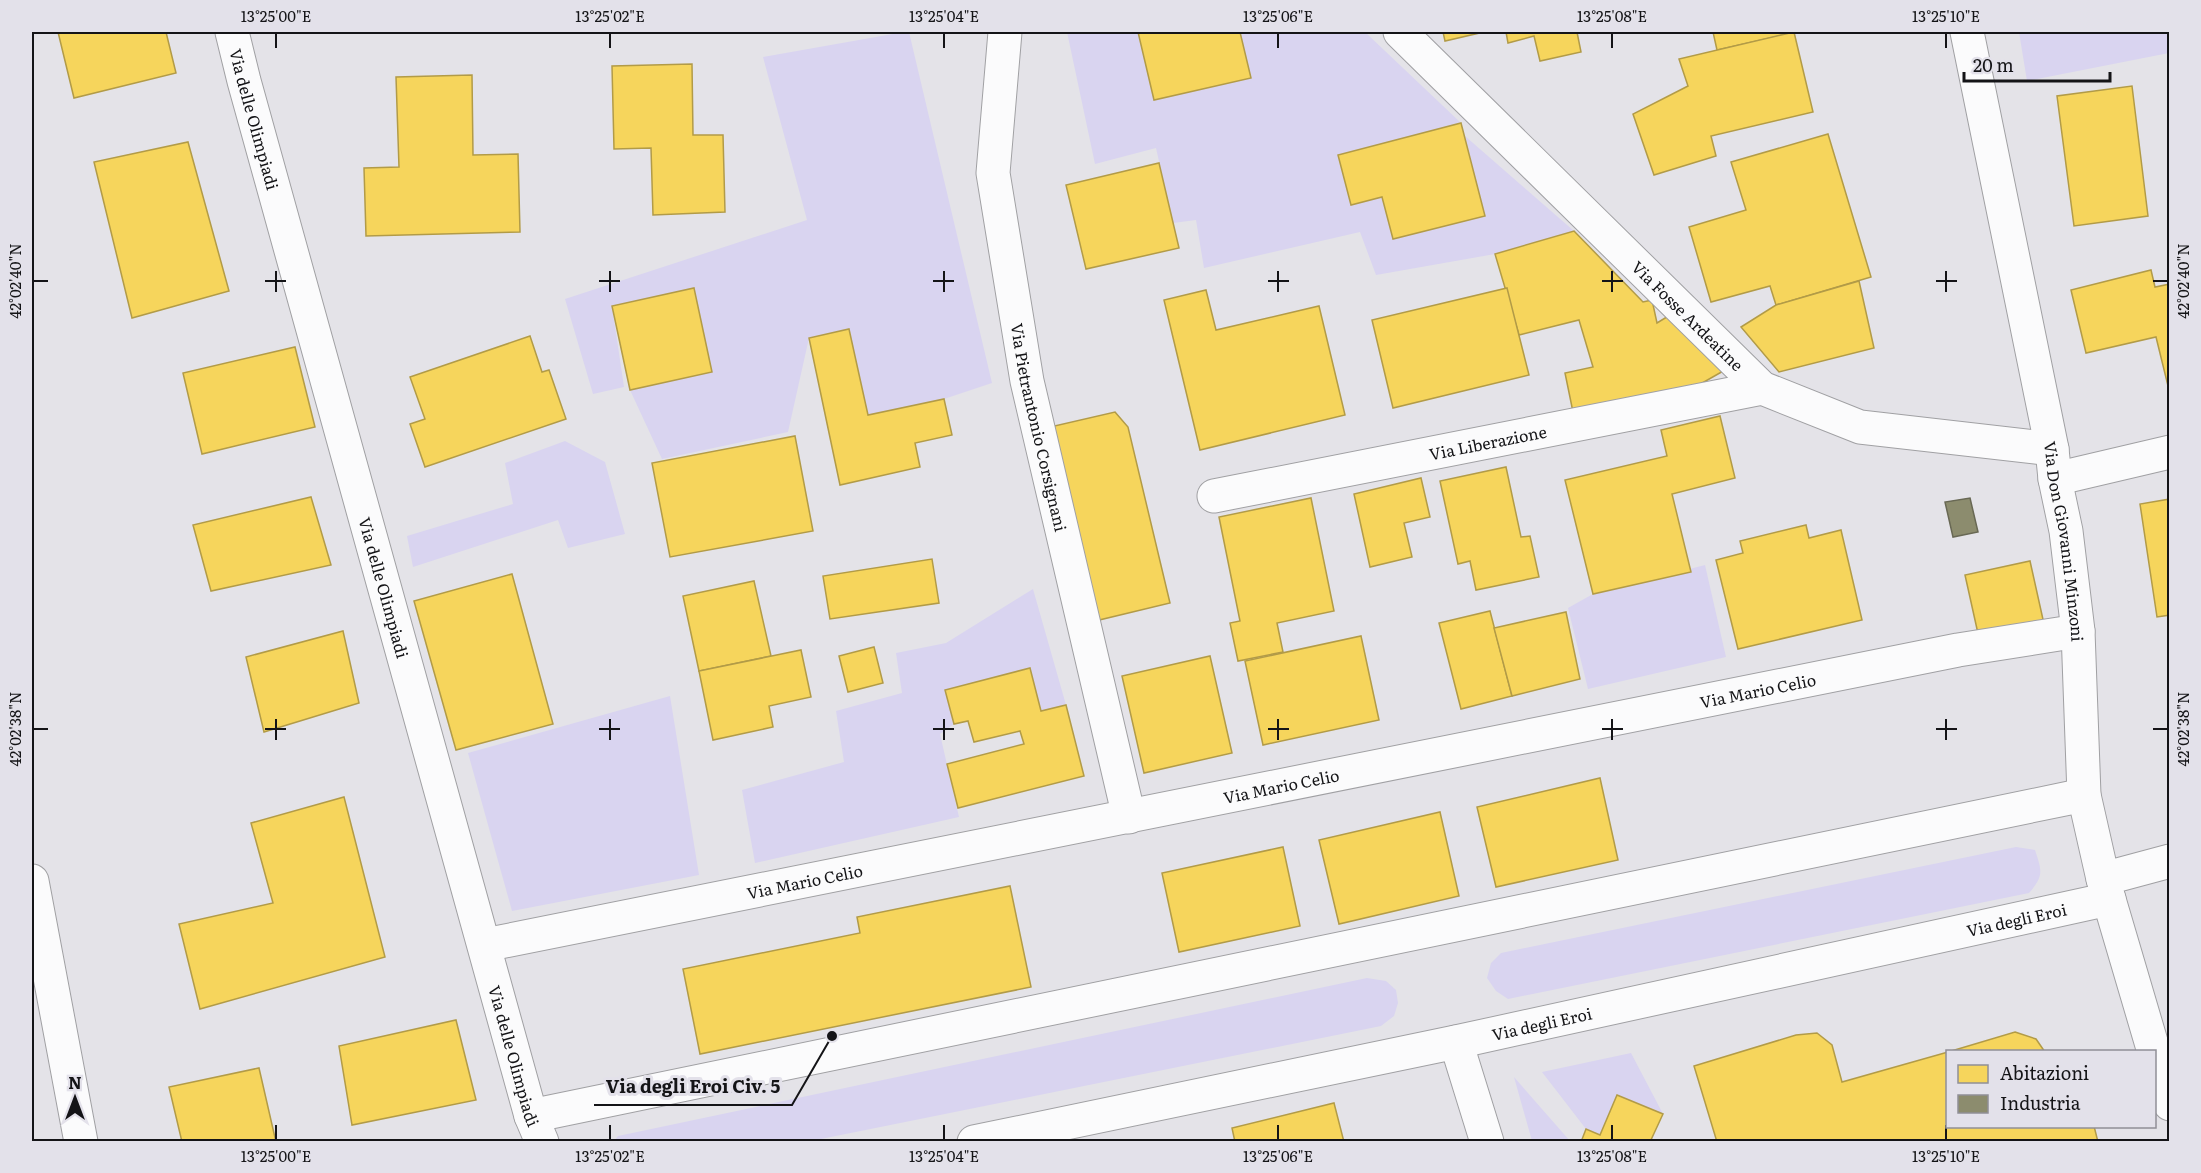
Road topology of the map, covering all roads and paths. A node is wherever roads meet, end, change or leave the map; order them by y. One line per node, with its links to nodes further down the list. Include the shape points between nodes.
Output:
1 (232, 32): 15 (street, Via delle Olimpiadi)
2 (1005, 32): 11 (street, Via Pietrantonio Corsignani, via 993,173 1027,381)
3 (1400, 32): 5 (street, Via Fosse Ardeatine)
4 (1967, 32): 7 (street, Via Don Giovanni Minzoni)
5 (1762, 388): 7 (street, Via Fosse Ardeatine, via 1860,427); 8 (street, Via Liberazione)
6 (2169, 452): 7 (street, Via Fosse Ardeatine)
7 (2054, 464): 9 (street, Via Don Giovanni Minzoni)
8 (1214, 496)
9 (2078, 631): 10 (street, Via Don Giovanni Minzoni); 11 (street, Via Mario Celio, via 1958,650)
10 (2084, 795): 13 (street, Via Don Giovanni Minzoni); 20 (street)
11 (1129, 817): 15 (street, Via Mario Celio)
12 (2169, 861): 13 (street, Via degli Eroi)
13 (2106, 889): 16 (street, Via degli Eroi); 17 (street, Via Don Giovanni Minzoni)
14 (34, 903): 21 (street)
15 (485, 945): 20 (street, Via delle Olimpiadi)
16 (1456, 1042): 22 (street, Via degli Eroi); 23 (street)
17 (2153, 1050)
18 (2156, 1059): 19 (street, Via Don Giovanni Minzoni)
19 (2169, 1104)
20 (536, 1129)
21 (81, 1142)
22 (974, 1142)
23 (1487, 1142)

